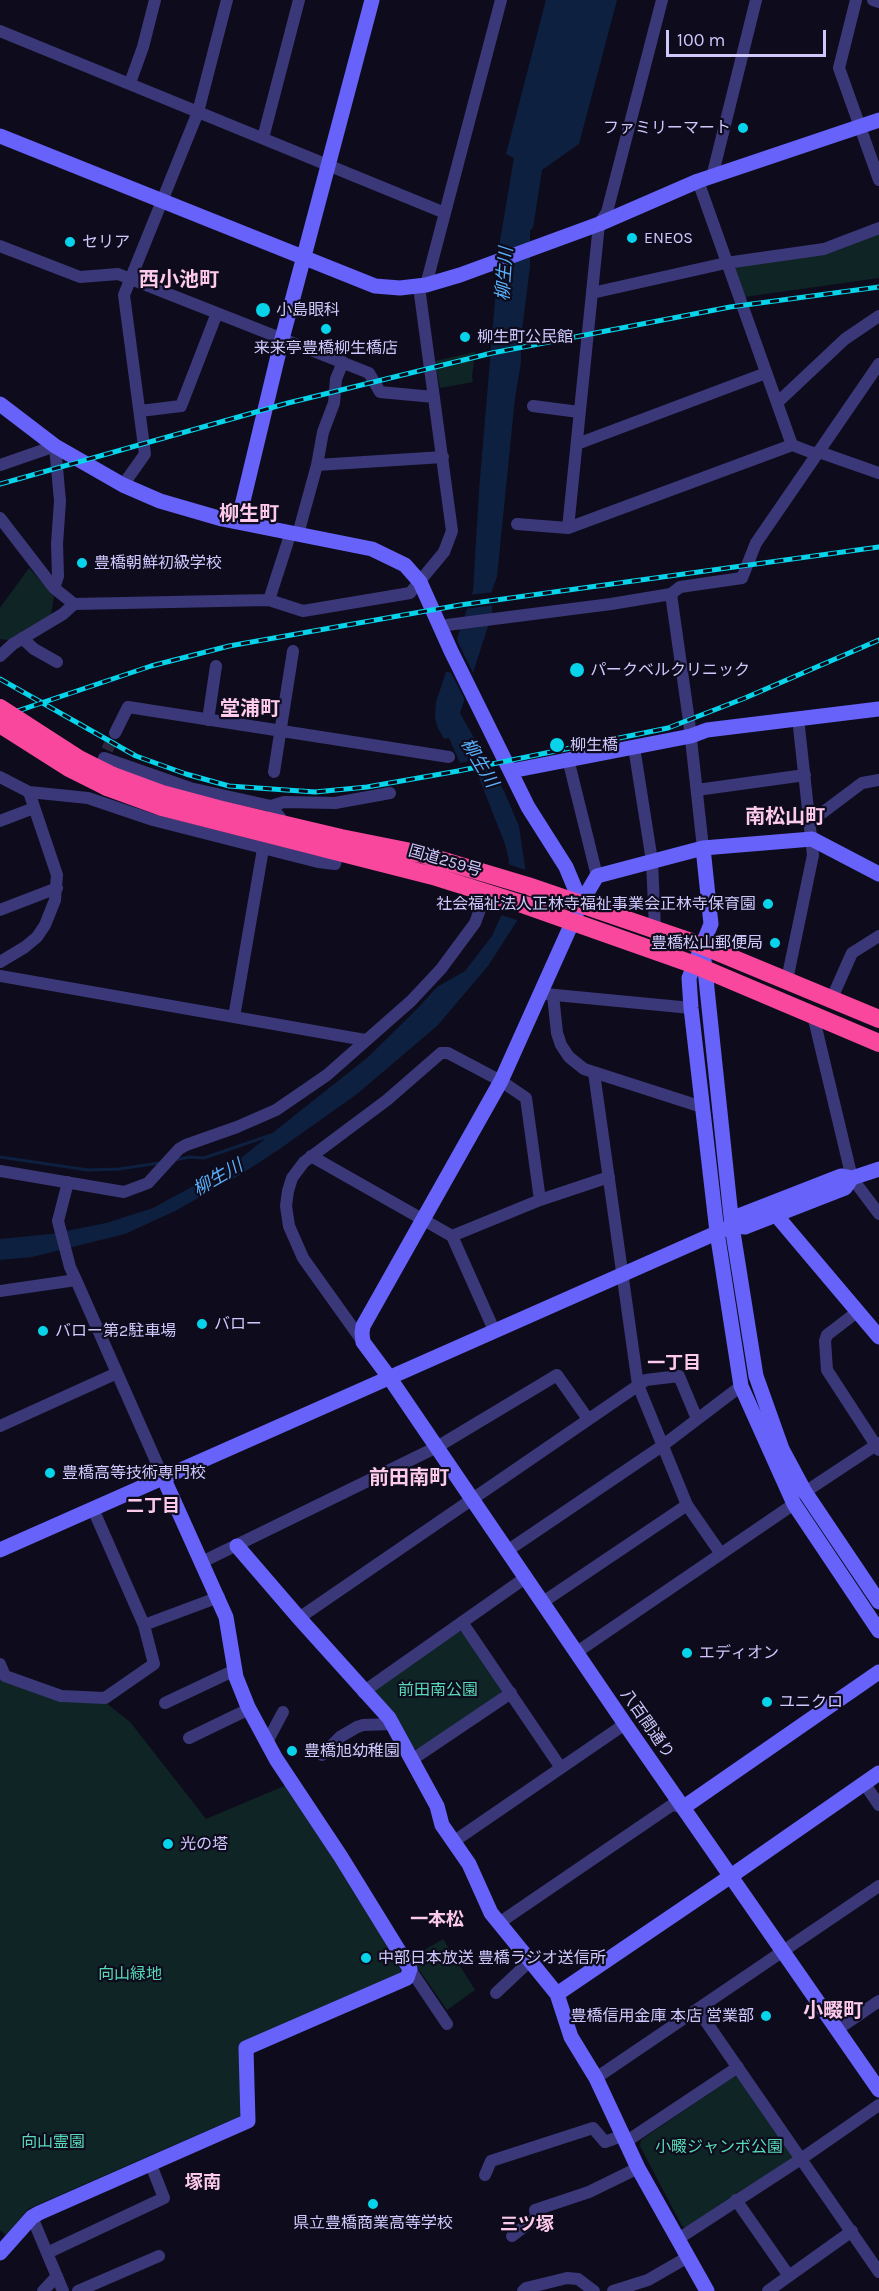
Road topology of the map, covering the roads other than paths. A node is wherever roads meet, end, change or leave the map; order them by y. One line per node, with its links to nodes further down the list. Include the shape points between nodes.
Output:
1 (155, 0): 12 (street)
2 (228, 0): 13 (street)
3 (299, 0): 17 (street)
4 (372, 0): 18 (street)
5 (501, 0): 22 (street)
6 (662, 0): 23 (street, via 607,212)
7 (756, 0): 19 (street)
8 (856, 0): 15 (street, via 839,68)
9 (873, 0): 10 (street)
10 (879, 2)
11 (0, 31): 12 (street)
12 (130, 83): 13 (street)
13 (198, 112): 17 (street); 21 (street)
14 (879, 120): 15 (street)
15 (859, 128): 19 (street); 20 (street)
16 (0, 136): 21 (street)
17 (263, 138): 18 (street)
18 (329, 165): 22 (street); 26 (street)
19 (705, 179): 23 (street); 27 (street)
20 (879, 180)
21 (162, 202): 26 (street); 28 (street)
22 (445, 213): 29 (street)
23 (598, 224): 29 (street); 30 (street)
24 (879, 228): 27 (street, via 824,249)
25 (0, 246): 28 (street, via 80,277 114,273)
26 (304, 259): 29 (street, via 375,286); 33 (street)
27 (726, 263): 30 (street); 36 (street)
28 (129, 278): 31 (street); 41 (street, via 124,295)
29 (422, 286): 37 (street)
30 (592, 293): 42 (street)
31 (217, 313): 33 (street); 41 (street, via 181,406)
32 (879, 316): 38 (street, via 845,339)
33 (282, 339): 34 (street); 53 (street)
34 (343, 362): 37 (street, via 369,373 380,392); 49 (street)
35 (879, 364): 46 (street)
36 (766, 373): 38 (street); 43 (street)
37 (434, 397): 47 (street)
38 (778, 402): 44 (street)
39 (0, 404): 45 (street)
40 (533, 406): 42 (street)
41 (140, 411): 51 (street, via 146,454)
42 (579, 412): 43 (street)
43 (577, 444): 55 (street)
44 (792, 445): 46 (street); 55 (street)
45 (55, 446): 48 (street); 51 (street); 58 (street, via 60,501 58,576)
46 (819, 452): 50 (street); 59 (street, via 756,543 742,578 680,587)
47 (443, 457): 49 (street); 57 (street, via 452,531 444,552)
48 (0, 465)
49 (317, 465): 56 (street)
50 (879, 474)
51 (123, 485): 53 (street, via 191,511)
52 (0, 518): 58 (street)
53 (238, 522): 56 (street)
54 (517, 524): 55 (street)
55 (568, 528)
56 (295, 533): 57 (street, via 372,549 398,560); 60 (street)
57 (420, 582): 60 (street, via 410,592 303,611); 62 (street)
58 (54, 588): 61 (street)
59 (671, 594): 62 (street); 75 (street)
60 (269, 600): 61 (street)
61 (74, 604): 63 (street)
62 (439, 626): 79 (street)
63 (12, 642): 65 (street); 66 (street)
64 (293, 651): 73 (street)
65 (0, 656)
66 (57, 662)
67 (216, 666): 71 (street)
68 (0, 708): 84 (highway, 国道259号, bridge)
69 (879, 709): 70 (street)
70 (798, 718): 75 (street, via 707,730); 81 (street)
71 (208, 720): 73 (street); 74 (street, via 128,707)
72 (0, 724): 84 (highway, 国道259号, bridge, via 69,768)
73 (280, 731): 77 (street); 80 (street)
74 (115, 733)
75 (691, 736): 76 (street); 85 (street)
76 (634, 747): 78 (street); 98 (street)
77 (449, 757)
78 (568, 759): 79 (street); 100 (street)
79 (511, 771): 103 (street, via 528,807 566,867)
80 (274, 772)
81 (805, 775): 85 (street); 92 (street)
82 (0, 777): 86 (street)
83 (879, 780): 92 (street, via 862,783)
84 (110, 781): 93 (highway, 国道259号); 97 (highway, 国道259号, via 162,807)
85 (697, 790): 95 (street)
86 (29, 792): 88 (street); 90 (street)
87 (390, 793): 89 (street)
88 (88, 798): 89 (street, via 105,754 190,788); 96 (street)
89 (271, 806): 93 (street)
90 (34, 808): 91 (street); 101 (street, via 57,876)
91 (0, 821)
92 (810, 822): 94 (street)
93 (286, 825): 103 (highway, 国道259号, via 421,854)
94 (812, 839): 95 (street); 99 (street); 112 (street, via 813,855)
95 (704, 848): 98 (street); 108 (street, via 711,924)
96 (263, 849): 97 (street, via 335,864); 117 (street)
97 (338, 853): 102 (highway, 国道259号)
98 (652, 861): 100 (street); 106 (street)
99 (879, 874)
100 (597, 876): 103 (street)
101 (57, 888): 104 (street); 109 (street, via 41,931 25,947)
102 (488, 893): 105 (highway, 国道259号); 119 (street, via 475,923 441,969)
103 (581, 903): 105 (street); 106 (highway, 国道259号)
104 (0, 910)
105 (573, 922): 110 (highway, 国道259号); 113 (street)
106 (655, 929): 108 (highway, 国道259号)
107 (879, 936): 114 (street, via 852,953)
108 (703, 945): 110 (street); 112 (highway, 国道259号)
109 (0, 962)
110 (699, 966): 115 (street, via 689,978); 116 (highway, 国道259号); 134 (street)
111 (0, 976): 117 (street)
112 (787, 980): 114 (highway, 国道259号)
113 (547, 994): 115 (street); 121 (street, via 561,1045 569,1057); 122 (street)
114 (832, 998): 118 (highway, 国道259号)
115 (690, 1008): 123 (street)
116 (813, 1015): 120 (highway, 国道259号); 128 (street)
117 (234, 1017): 119 (street)
118 (879, 1019)
119 (365, 1040): 129 (street, via 327,1075 276,1110 179,1149 148,1183 124,1192)
120 (879, 1043)
121 (594, 1073): 123 (street); 127 (street)
122 (501, 1081): 124 (street, via 441,1053 387,1100); 130 (street, via 526,1098); 133 (street)
123 (702, 1107): 135 (street)
124 (311, 1156): 133 (street); 143 (street, via 292,1178 286,1206 289,1226 303,1258)
125 (879, 1169): 128 (street)
126 (0, 1171): 129 (street)
127 (609, 1177): 130 (street); 137 (street)
128 (852, 1178): 131 (street); 132 (street, via 845,1188); 134 (street, via 841,1176 751,1210)
129 (69, 1182): 138 (street, via 58,1221)
130 (540, 1200): 136 (street)
131 (879, 1214)
132 (776, 1215): 134 (street, via 745,1227); 140 (street)
133 (424, 1219): 136 (street); 143 (street, via 363,1326)
134 (732, 1226): 135 (street); 155 (street, via 756,1376 782,1449)
135 (717, 1232): 137 (street); 147 (street)
136 (452, 1236): 141 (street)
137 (623, 1274): 141 (street); 146 (street)
138 (76, 1280): 139 (street); 144 (street)
139 (0, 1292)
140 (857, 1312): 142 (street); 153 (street, via 827,1335 827,1370)
141 (494, 1330): 145 (street)
142 (879, 1337)
143 (363, 1342): 145 (street, 八百間通り)
144 (117, 1373): 150 (street); 154 (street)
145 (389, 1377): 152 (street, 八百間通り); 154 (street)
146 (638, 1385): 148 (street); 149 (street, via 646,1380 679,1376); 151 (street)
147 (741, 1386): 149 (street); 157 (street)
148 (588, 1419): 152 (street, via 557,1375); 156 (street)
149 (697, 1419): 151 (street)
150 (0, 1426)
151 (662, 1446): 158 (street); 162 (street)
152 (437, 1447): 156 (street, 八百間通り); 160 (street)
153 (878, 1447): 155 (street)
154 (163, 1477): 159 (street); 164 (street)
155 (805, 1492): 168 (street)
156 (471, 1499): 162 (street, 八百間通り); 169 (street)
157 (794, 1504): 163 (street); 172 (street)
158 (687, 1505): 163 (street); 167 (street)
159 (93, 1509): 161 (street); 171 (street)
160 (237, 1546): 164 (street); 169 (street)
161 (0, 1550)
162 (507, 1551): 165 (street, 八百間通り)
163 (721, 1554): 173 (street)
164 (202, 1562): 166 (street)
165 (525, 1578): 167 (street, 八百間通り); 170 (street)
166 (219, 1598): 171 (street); 175 (street)
167 (543, 1602): 173 (street, 八百間通り)
168 (879, 1602)
169 (299, 1618): 177 (street)
170 (462, 1622): 177 (street); 178 (street)
171 (144, 1625): 174 (street, via 154,1664 105,1698 61,1696 5,1676)
172 (879, 1630)
173 (576, 1652): 183 (street, 八百間通り)
174 (0, 1664)
175 (235, 1670): 179 (street); 180 (street)
176 (879, 1672): 192 (street)
177 (363, 1692): 182 (street)
178 (511, 1693): 187 (street); 188 (street)
179 (165, 1703)
180 (249, 1709): 184 (street); 185 (street)
181 (283, 1712): 185 (street)
182 (393, 1724): 186 (street, via 357,1727); 187 (street)
183 (625, 1724): 188 (street); 192 (street, 八百間通り)
184 (189, 1738)
185 (267, 1742): 199 (street)
186 (322, 1755)
187 (413, 1759): 193 (street)
188 (561, 1768): 193 (street)
189 (879, 1773): 190 (street)
190 (864, 1782): 191 (street); 194 (street)
191 (879, 1805)
192 (684, 1807): 194 (street, 八百間通り); 196 (street, via 672,1806)
193 (453, 1842): 196 (street, via 469,1864)
194 (731, 1876): 197 (street, 八百間通り); 201 (street)
195 (879, 1886): 197 (street)
196 (499, 1923): 198 (street)
197 (784, 1950): 203 (street); 205 (street, 八百間通り)
198 (530, 1961): 200 (street); 201 (street)
199 (410, 1969): 204 (street); 212 (street, via 407,1978 246,2048 248,2121)
200 (496, 1993)
201 (557, 1994): 207 (street, via 571,2037)
202 (879, 2001): 205 (street)
203 (698, 2010): 206 (street); 207 (street)
204 (447, 2024)
205 (838, 2030): 208 (street, 八百間通り)
206 (738, 2067): 210 (street); 211 (street)
207 (596, 2078): 210 (street)
208 (879, 2090)
209 (879, 2105): 211 (street)
210 (625, 2138): 213 (street); 214 (street, via 605,2142 590,2124 490,2161)
211 (801, 2159): 215 (street); 217 (street)
212 (151, 2164): 216 (street); 221 (street, via 164,2198)
213 (638, 2168): 218 (street, via 590,2192 535,2210 537,2217); 219 (street)
214 (485, 2175)
215 (736, 2200): 219 (street); 226 (street)
216 (32, 2217): 220 (street); 221 (street)
217 (852, 2231): 224 (street); 226 (street)
218 (512, 2236)
219 (678, 2239): 223 (street)
220 (0, 2253)
221 (47, 2253): 225 (street)
222 (159, 2256): 229 (street)
223 (688, 2257): 232 (street, via 648,2280); 233 (street)
224 (879, 2272)
225 (57, 2276): 227 (street); 228 (street)
226 (789, 2276): 234 (street)
227 (43, 2291)
228 (63, 2291)
229 (78, 2291)
230 (523, 2291): 231 (street, via 567,2278 578,2279)
231 (594, 2291)
232 (613, 2291)
233 (707, 2291)
234 (768, 2291)

